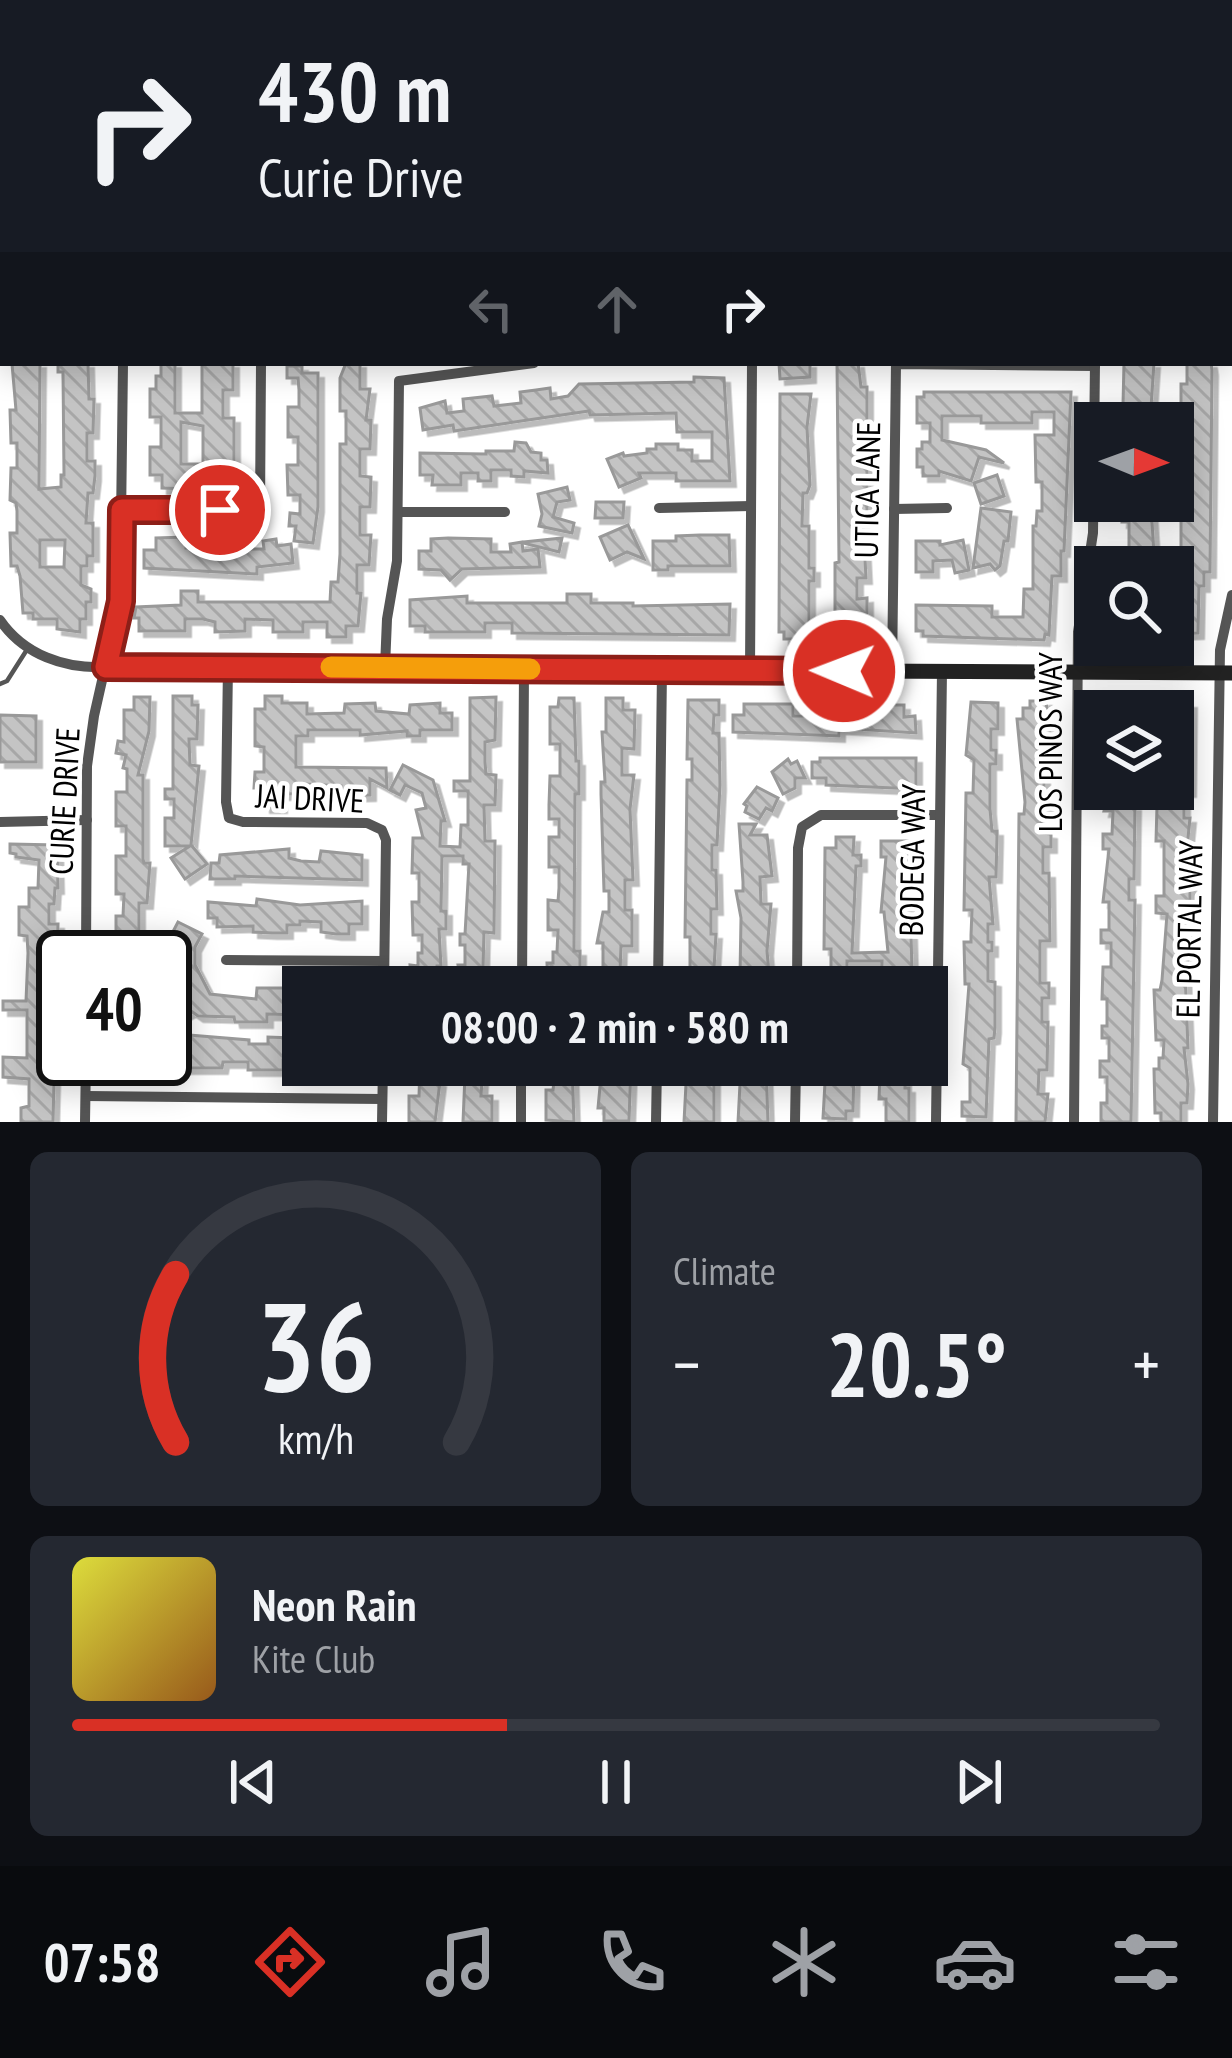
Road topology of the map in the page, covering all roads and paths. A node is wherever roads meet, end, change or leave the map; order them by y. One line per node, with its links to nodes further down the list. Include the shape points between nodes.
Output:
1 (123, 366): 11 (street, CURIE DRIVE)
2 (261, 366): 11 (street, via 260,510)
3 (512, 366): 12 (street, via 399,381)
4 (752, 366): 7 (street)
5 (896, 366): 10 (street, UTICA LANE)
6 (1095, 366): 25 (street, LOS PINOS WAY, via 1093,533)
7 (751, 506): 8 (street); 22 (street)
8 (659, 508)
9 (947, 508): 10 (street)
10 (893, 509): 23 (street, UTICA LANE)
11 (122, 510): 18 (street, CURIE DRIVE, via 121,601)
12 (398, 512): 13 (street); 19 (street)
13 (505, 512)
14 (1232, 595): 26 (street, EL PORTAL WAY, via 1223,624)
15 (2, 629): 16 (street)
16 (28, 648): 18 (street, via 68,664); 27 (lane)
17 (228, 666): 18 (street); 19 (street); 33 (street, JAI DRIVE, via 229,818 382,830)
18 (106, 667): 29 (street, CURIE DRIVE, via 89,749)
19 (385, 667): 20 (street)
20 (524, 669): 21 (street); 35 (street)
21 (662, 670): 22 (street); 36 (street)
22 (750, 670): 23 (street)
23 (892, 671): 24 (street)
24 (942, 671): 25 (street); 28 (street, BODEGA WAY)
25 (1078, 672): 26 (street); 51 (street, LOS PINOS WAY)
26 (1226, 673): 52 (street, EL PORTAL WAY)
27 (0, 684)
28 (939, 815): 37 (street, via 821,815 802,826); 50 (street, BODEGA WAY)
29 (87, 820): 30 (street); 31 (street, CURIE DRIVE)
30 (0, 822)
31 (86, 930)
32 (226, 960): 33 (street)
33 (384, 961): 34 (street, JAI DRIVE)
34 (384, 966)
35 (522, 966)
36 (658, 966)
37 (797, 966)
38 (86, 1086): 43 (street)
39 (382, 1086): 44 (street)
40 (521, 1086): 47 (street)
41 (657, 1086): 48 (street)
42 (796, 1086): 49 (street)
43 (86, 1096): 44 (street); 45 (street)
44 (382, 1099): 46 (street)
45 (85, 1122)
46 (382, 1122)
47 (521, 1122)
48 (656, 1122)
49 (795, 1122)
50 (936, 1122)
51 (1074, 1122)
52 (1213, 1122)

